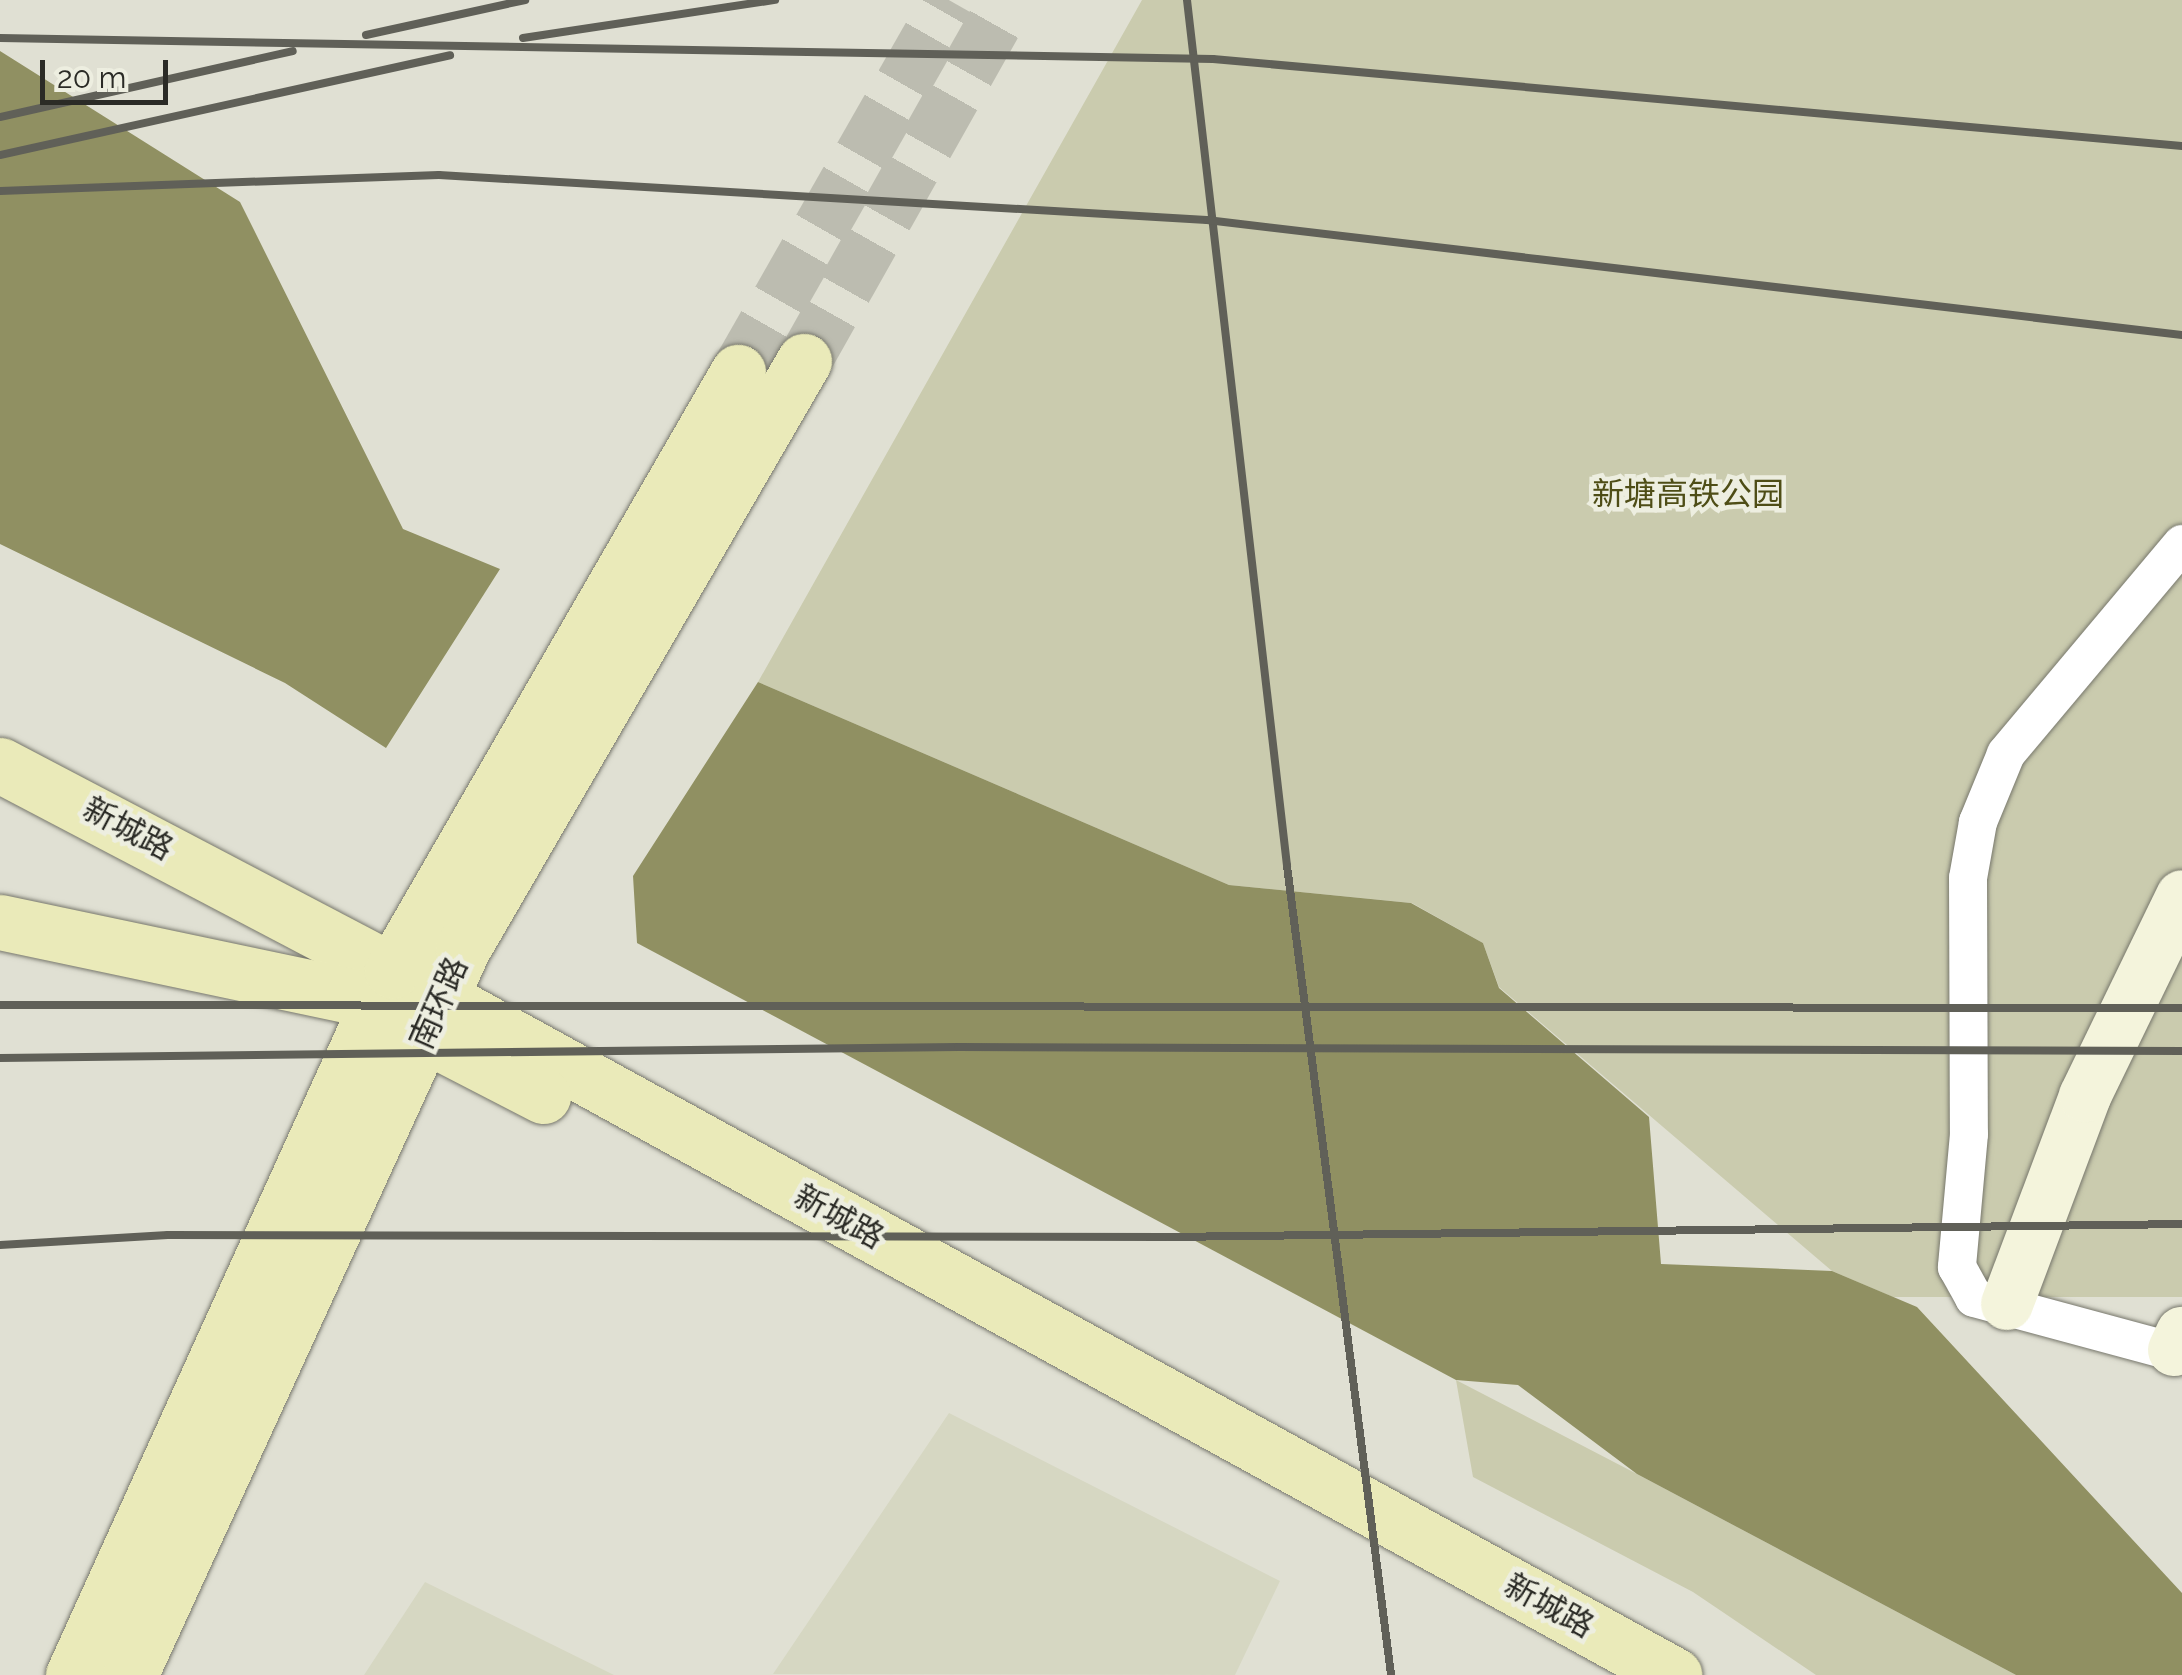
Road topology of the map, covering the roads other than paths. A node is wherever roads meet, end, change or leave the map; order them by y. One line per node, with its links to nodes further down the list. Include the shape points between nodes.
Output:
1 (804, 361): 8 (main road, 南环路, via 463,948)
2 (738, 372): 7 (main road, 南环路)
3 (2182, 544): 9 (street, via 2006,754 1978,822 1968,878 1969,1134 1957,1267 1974,1298)
4 (0, 765): 7 (main road, 新城路)
5 (2182, 896): 9 (street, via 2086,1096)
6 (0, 922): 7 (main road, 新城路)
7 (386, 986): 8 (main road, 新城路); 11 (main road, 南环路)
8 (433, 1016): 12 (main road, 南环路); 13 (main road, 新城路); 14 (main road, 新城路)
9 (2007, 1304): 10 (street)
10 (2179, 1345)
11 (73, 1675)
12 (130, 1675)
13 (1605, 1675)
14 (1674, 1675)

